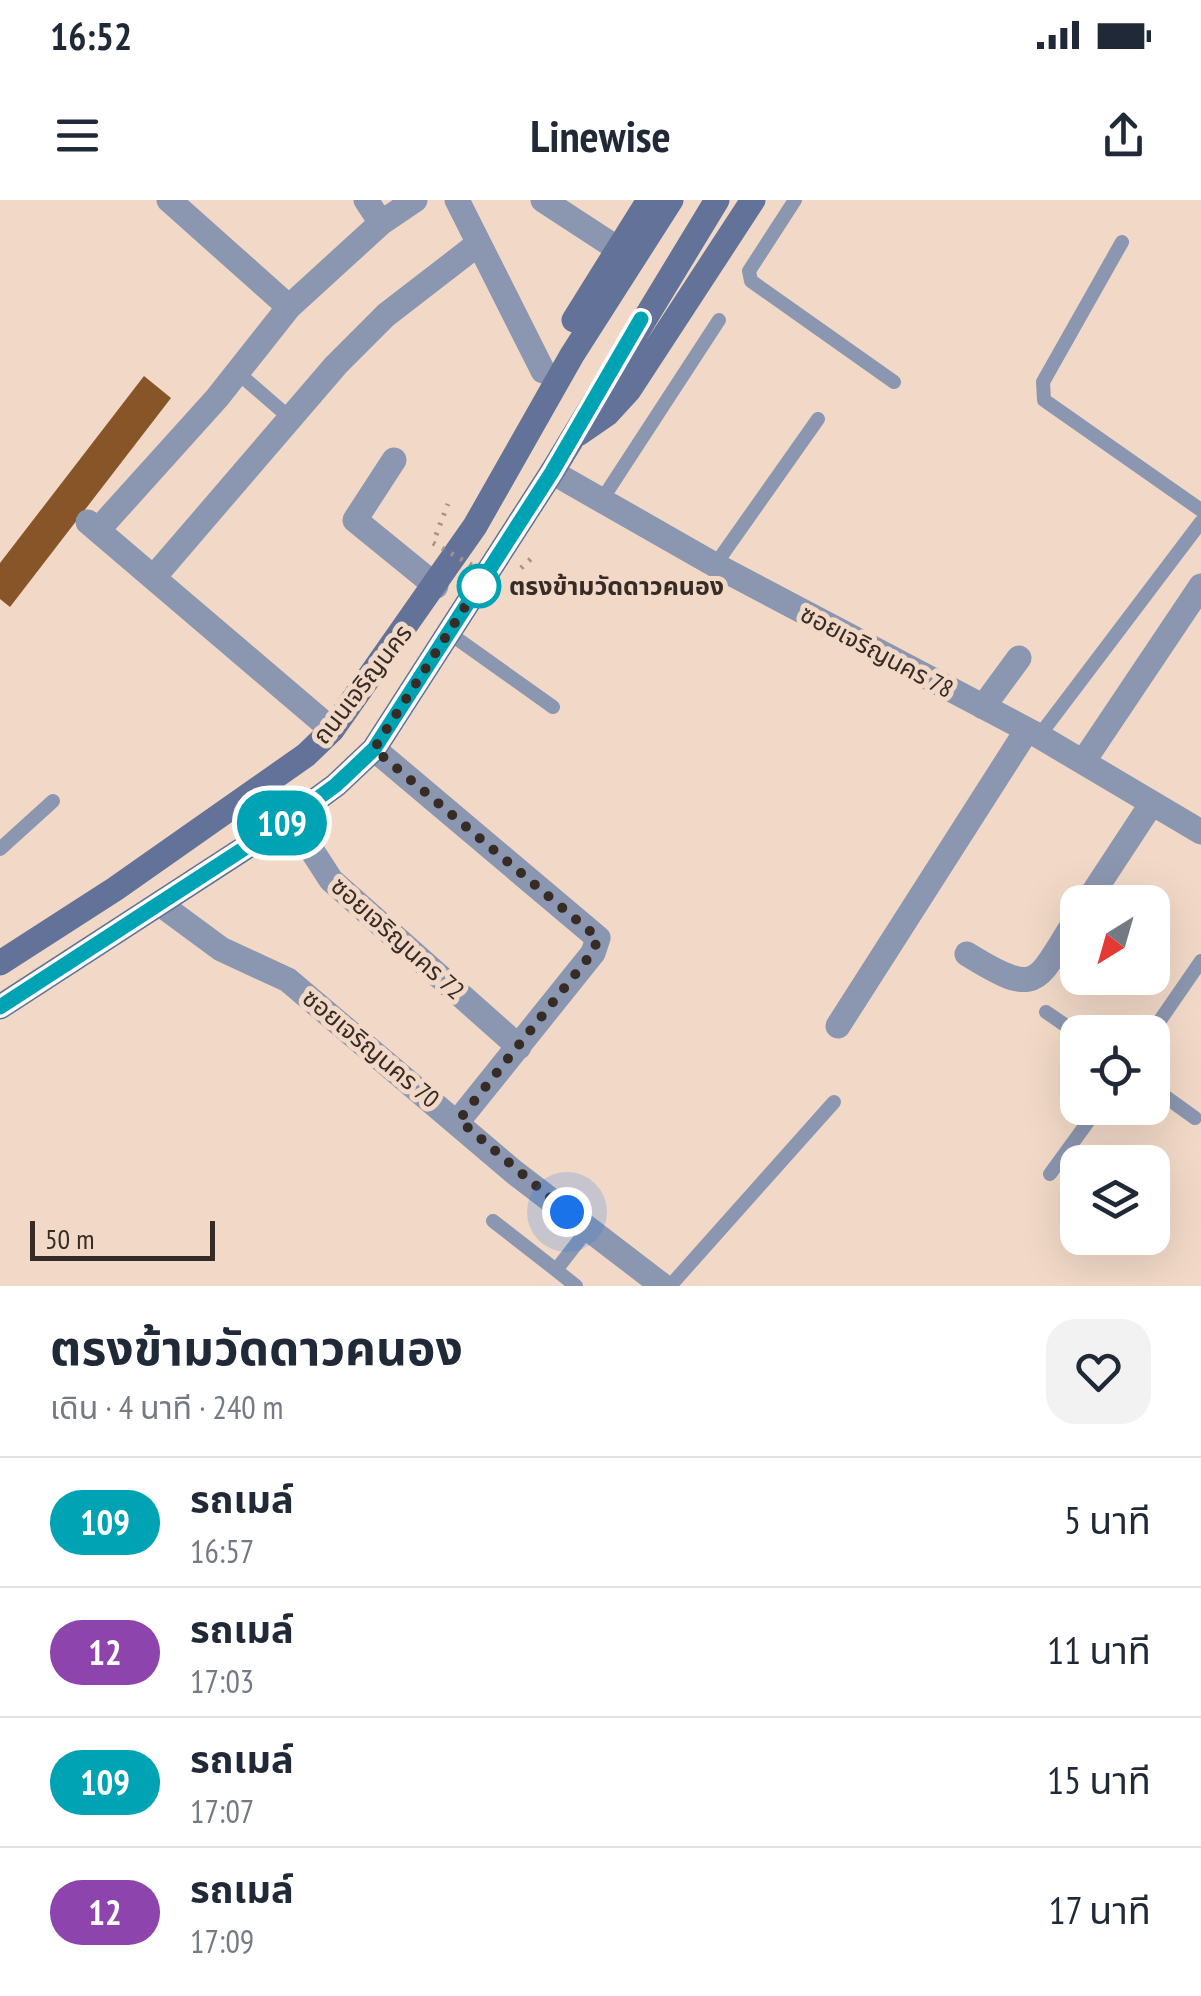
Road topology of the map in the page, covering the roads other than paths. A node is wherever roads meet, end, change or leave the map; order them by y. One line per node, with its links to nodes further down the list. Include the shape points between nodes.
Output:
1 (169, 200): 15 (street)
2 (366, 200): 11 (street)
3 (415, 200): 11 (street)
4 (457, 200): 13 (street)
5 (543, 200): 14 (street)
6 (650, 200): 14 (main road)
7 (671, 200): 19 (main road, ถนนเจริญนคร)
8 (718, 200): 22 (main road, ถนนเจริญนคร)
9 (753, 200): 22 (main road, via 629,390)
10 (795, 200): 18 (lane, via 749,272 752,280)
11 (381, 223): 15 (street)
12 (1122, 242): 26 (lane, via 1043,382 1044,400)
13 (478, 244): 19 (street); 20 (street, via 386,314)
14 (618, 249): 19 (main road)
15 (289, 307): 17 (street)
16 (718, 320): 25 (lane)
17 (238, 373): 20 (lane); 29 (street, via 93,526)
18 (894, 382)
19 (546, 384): 30 (main road, ถนนเจริญนคร)
20 (290, 418): 29 (street)
21 (818, 419): 28 (lane)
22 (573, 437): 24 (main road, ถนนเจริญนคร)
23 (394, 460): 30 (street, via 355,520)
24 (552, 472): 25 (street, ซอยเจริญนคร 78); 32 (main road, ถนนเจริญนคร)
25 (604, 498): 28 (street, ซอยเจริญนคร 78)
26 (1201, 510)
27 (1201, 522): 37 (lane)
28 (716, 565): 35 (street, ซอยเจริญนคร 78)
29 (154, 577): 36 (street)
30 (436, 586): 36 (main road, ถนนเจริญนคร)
31 (1201, 586): 39 (street)
32 (449, 632): 34 (lane); 38 (main road, ถนนเจริญนคร)
33 (1020, 658): 35 (street)
34 (553, 707)
35 (983, 707): 37 (street, ซอยเจริญนคร 78)
36 (332, 730): 49 (main road, ถนนเจริญนคร, via 115,889)
37 (1033, 733): 39 (street, ซอยเจริญนคร 78); 55 (street)
38 (374, 749): 42 (main road, ถนนเจริญนคร); 56 (street, via 598,938)
39 (1083, 762): 41 (street, ซอยเจริญนคร 78)
40 (53, 801): 44 (lane)
41 (1152, 803): 43 (street, ซอยเจริญนคร 78); 45 (street)
42 (291, 818): 46 (main road, ถนนเจริญนคร); 56 (street, ซอยเจริญนคร 72, via 331,880)
43 (1200, 830)
44 (0, 850)
45 (1098, 885)
46 (160, 904): 51 (main road, ถนนเจริญนคร); 60 (street, ซอยเจริญนคร 70, via 221,949 288,980)
47 (1060, 944): 48 (street, via 1038,977 1024,982 1012,982)
48 (967, 954)
49 (2, 958)
50 (1201, 961): 53 (lane)
51 (0, 1007)
52 (1046, 1012): 54 (lane)
53 (1164, 1015)
54 (1060, 1022)
55 (838, 1026)
56 (519, 1047): 60 (street)
57 (1170, 1100): 59 (lane)
58 (834, 1102): 67 (lane)
59 (1195, 1118)
60 (459, 1120): 64 (street, ซอยเจริญนคร 70, via 518,1187)
61 (1086, 1125): 62 (lane)
62 (1050, 1174)
63 (494, 1221): 65 (lane)
64 (588, 1229): 65 (lane); 67 (street, ซอยเจริญนคร 70)
65 (556, 1270): 66 (lane)
66 (576, 1286)
67 (666, 1286)

